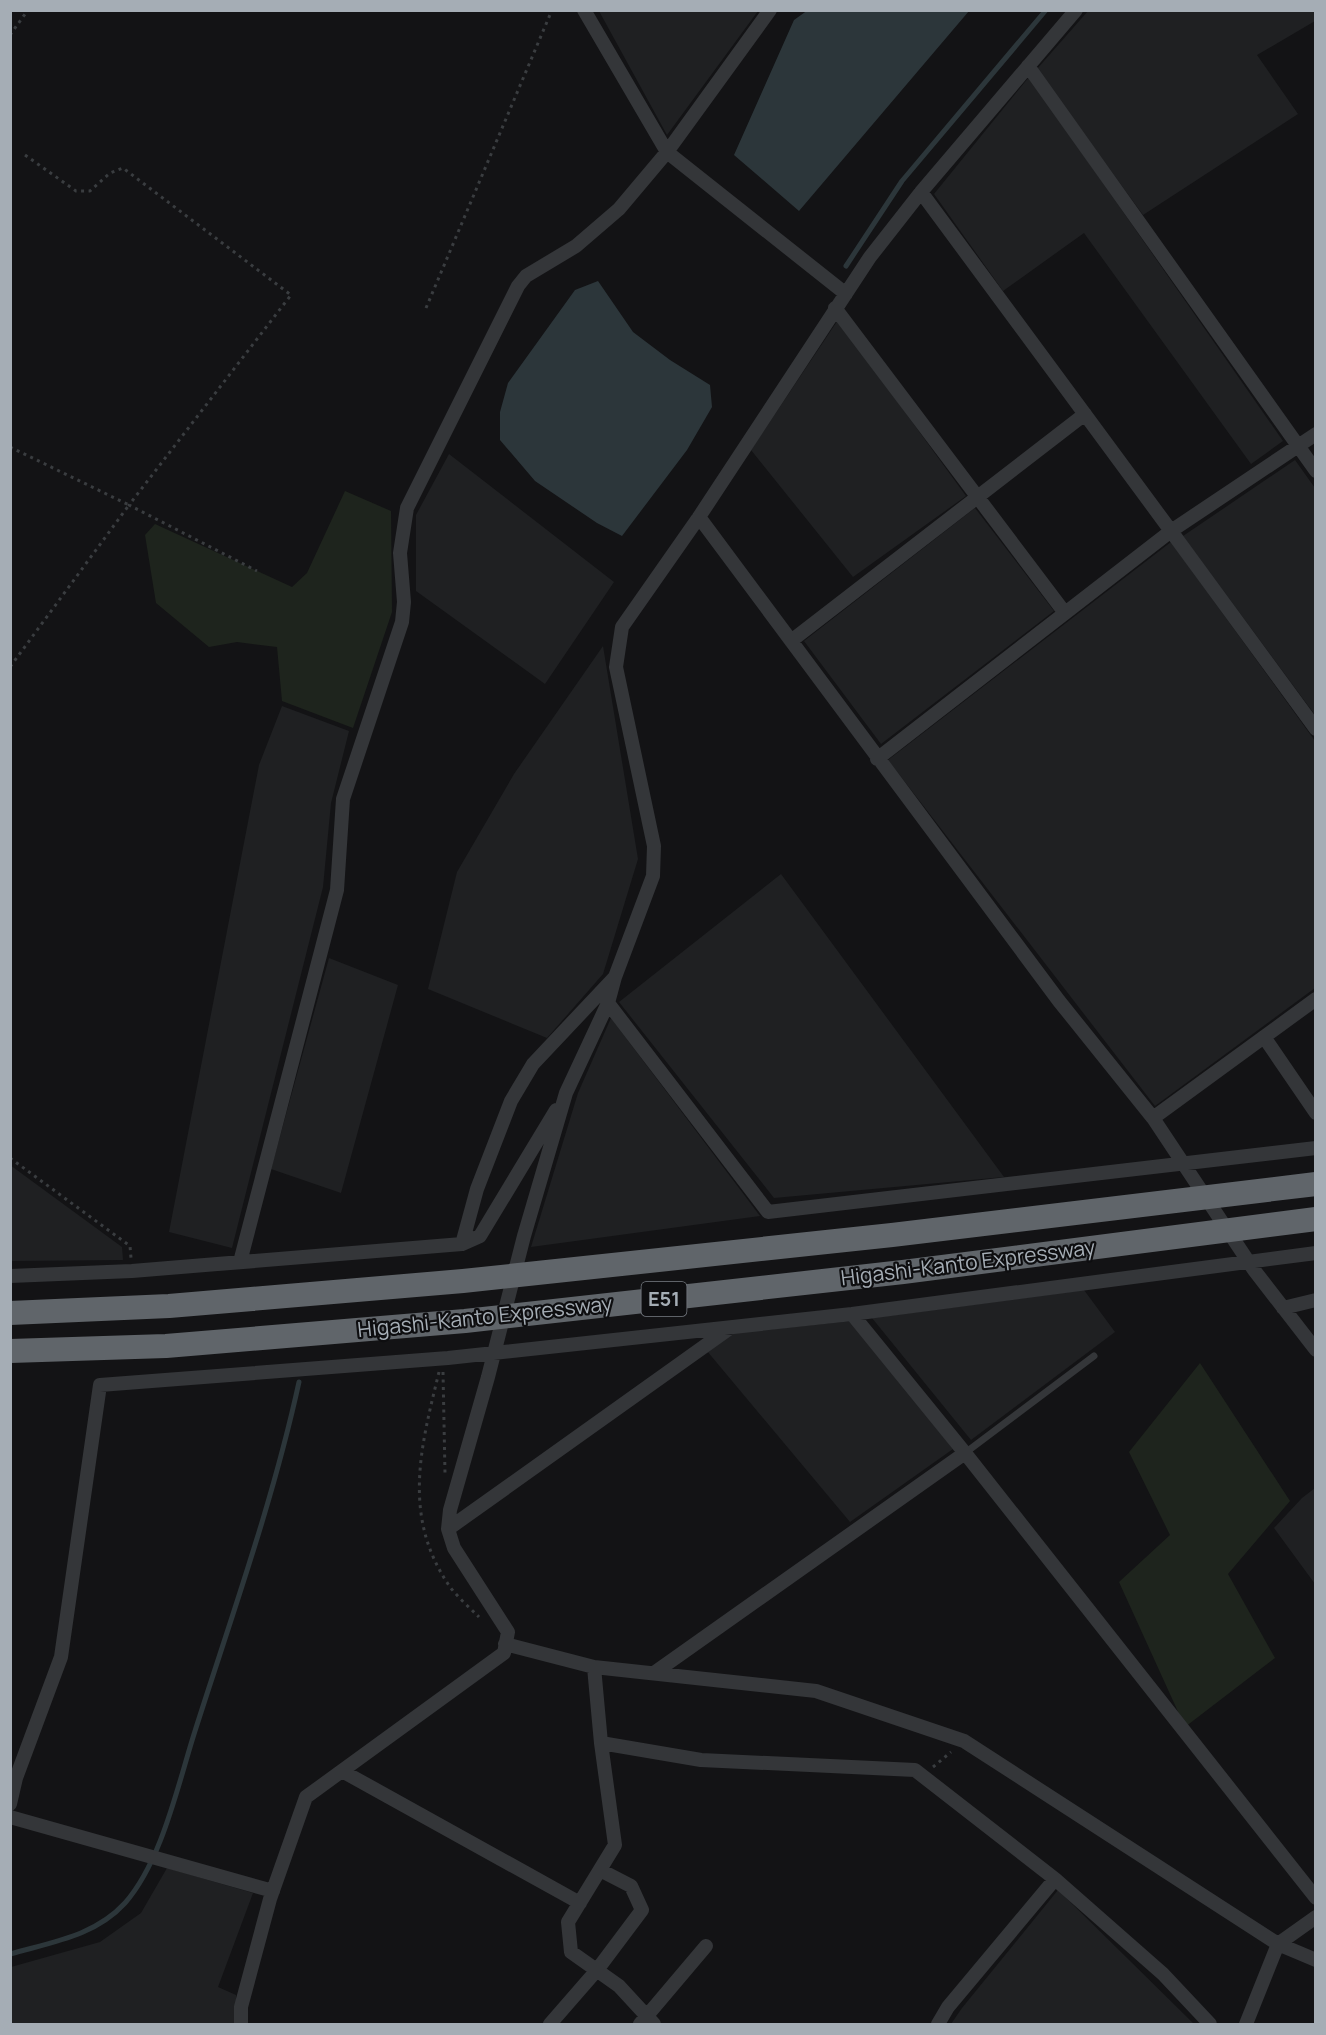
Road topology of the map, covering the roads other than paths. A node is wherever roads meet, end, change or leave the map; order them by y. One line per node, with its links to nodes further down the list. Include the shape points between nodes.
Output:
1 (584, 10): 5 (street)
2 (770, 10): 5 (street)
3 (1076, 10): 4 (street)
4 (1028, 66): 6 (street); 11 (street)
5 (666, 152): 7 (street); 32 (street, via 619,209 576,246 526,276 518,286 407,508 400,553 402,622 343,798 337,890)
6 (921, 192): 7 (street); 9 (street)
7 (846, 294): 8 (street)
8 (835, 308): 13 (street); 14 (street)
9 (1085, 414): 13 (street); 15 (street)
10 (1316, 434): 11 (street)
11 (1298, 446): 12 (street); 15 (street)
12 (1316, 471)
13 (978, 498): 16 (street); 17 (street)
14 (699, 517): 17 (street); 20 (street, via 622,627 616,667 654,846 653,876)
15 (1171, 531): 16 (street); 18 (street)
16 (1065, 613): 19 (street)
17 (791, 641): 19 (street)
18 (1316, 729)
19 (877, 759): 26 (street, via 1059,1001)
20 (615, 977): 22 (street); 30 (street, via 533,1064 511,1101 477,1190)
21 (1316, 999): 23 (street)
22 (608, 1003): 24 (street); 27 (street, via 768,1212)
23 (1264, 1037): 25 (street); 26 (street)
24 (566, 1093): 30 (street, via 494,1216 480,1236); 43 (street, via 524,1236)
25 (1316, 1113)
26 (1153, 1118): 35 (street)
27 (1316, 1148)
28 (1316, 1184): 36 (highway, Higashi-Kanto Expressway / E51, via 903,1234 463,1281 169,1306)
29 (1316, 1219): 40 (highway, Higashi-Kanto Expressway / E51, via 903,1272 465,1321 166,1346)
30 (462, 1244): 32 (street)
31 (1316, 1253): 37 (street)
32 (240, 1262): 33 (street)
33 (10, 1276)
34 (1316, 1300): 35 (street)
35 (1283, 1308): 39 (street)
36 (10, 1313)
37 (852, 1314): 38 (street); 42 (street)
38 (732, 1327): 43 (street); 49 (street, via 443,1358 100,1386 61,1657)
39 (1316, 1350)
40 (10, 1351)
41 (1094, 1356): 42 (lane)
42 (965, 1453): 46 (street); 54 (street)
43 (448, 1529): 44 (street, via 454,1548 508,1632)
44 (505, 1644): 45 (street); 48 (street, via 504,1653)
45 (594, 1667): 46 (street); 47 (street)
46 (654, 1673): 57 (street, via 816,1691 964,1741)
47 (601, 1743): 51 (street, via 615,1845); 52 (street, via 701,1760 915,1770)
48 (342, 1771): 53 (street, via 306,1797); 55 (street)
49 (10, 1804)
50 (10, 1817): 53 (street)
51 (600, 1870): 55 (street); 60 (street, via 631,1886 642,1910)
52 (1055, 1879): 64 (street, via 948,2007); 65 (street, via 1163,1974)
53 (273, 1891): 62 (street, via 241,2007)
54 (1316, 1898)
55 (580, 1903): 60 (street, via 568,1922 571,1952)
56 (1316, 1917): 57 (street)
57 (1278, 1944): 59 (street); 66 (street)
58 (706, 1946): 61 (street)
59 (1316, 1960)
60 (597, 1970): 61 (street, via 619,1986); 63 (street)
61 (646, 2021)
62 (242, 2025)
63 (550, 2025)
64 (938, 2025)
65 (1210, 2025)
66 (1246, 2025)

